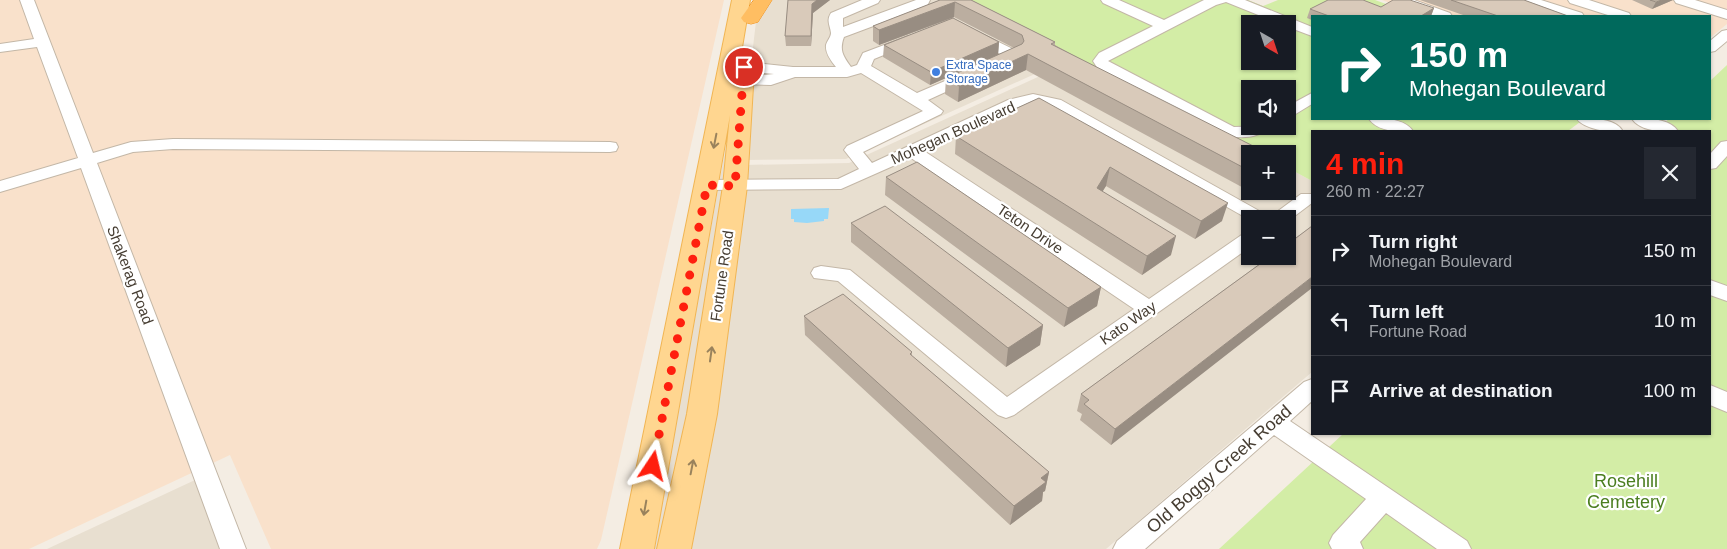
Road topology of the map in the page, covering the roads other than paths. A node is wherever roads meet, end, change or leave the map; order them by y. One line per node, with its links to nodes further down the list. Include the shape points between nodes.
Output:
1 (27, 0): 24 (street, Shakerag Road)
2 (763, 0): 12 (highway)
3 (873, 0): 21 (street, via 836,16 834,24)
4 (923, 0): 21 (street)
5 (1108, 0): 18 (street)
6 (1220, 0): 18 (street)
7 (1231, 0): 20 (street)
8 (1401, 0): 14 (street)
9 (1528, 0): 15 (street)
10 (1575, 0): 16 (street)
11 (1681, 0): 13 (street)
12 (749, 6): 29 (main road, Fortune Road); 48 (main road, Fortune Road, one-way to 48)
13 (1704, 13): 17 (street)
14 (1442, 15)
15 (1573, 15)
16 (1621, 15)
17 (1727, 15)
18 (1164, 26): 43 (street, via 1104,56 1100,61 1103,66 1229,131)
19 (961, 27): 30 (street, via 1014,55)
20 (1311, 32)
21 (838, 34): 28 (street, via 833,46 836,57)
22 (1727, 34): 26 (street)
23 (919, 36): 27 (street, via 868,56)
24 (42, 42): 25 (street); 46 (street, Shakerag Road)
25 (0, 48)
26 (1717, 48)
27 (863, 68): 28 (street); 30 (street)
28 (847, 72): 29 (street, via 792,72 767,68)
29 (743, 74): 48 (main road, Fortune Road)
30 (917, 99): 47 (street, via 935,111 853,150)
31 (1311, 99): 32 (street)
32 (1296, 107)
33 (1361, 120): 38 (street)
34 (1379, 120): 39 (street)
35 (1587, 120): 40 (street)
36 (1627, 120): 41 (street)
37 (1642, 120): 42 (street)
38 (1385, 130)
39 (1403, 130)
40 (1612, 130)
41 (1615, 130)
42 (1668, 130)
43 (1241, 134)
44 (610, 147): 46 (street, via 173,144 131,147)
45 (912, 151): 47 (street, Mohegan Boulevard); 51 (street, Mohegan Boulevard, via 1014,103 1033,99 1055,103); 57 (street, Teton Drive)
46 (87, 160): 49 (street); 64 (street, Shakerag Road)
47 (869, 170): 48 (street, Mohegan Boulevard, via 840,184)
48 (721, 186): 65 (main road, Fortune Road, one-way to 65); 66 (main road, Fortune Road, one-way to 48, via 702,414)
49 (0, 187)
50 (1307, 198): 52 (street)
51 (1246, 210)
52 (1290, 210)
53 (1241, 244): 57 (street, Kato Way)
54 (821, 273): 57 (street, Kato Way, via 843,275 1006,409)
55 (1711, 287): 56 (street)
56 (1727, 294)
57 (1148, 308)
58 (1311, 389): 61 (street, Old Boggy Creek Road)
59 (1711, 395): 60 (street)
60 (1727, 403)
61 (1274, 422): 62 (street); 67 (street, Old Boggy Creek Road)
62 (1384, 498): 63 (street); 68 (street)
63 (1343, 547)
64 (233, 549)
65 (637, 549)
66 (674, 549)
67 (1126, 549)
68 (1458, 549)

